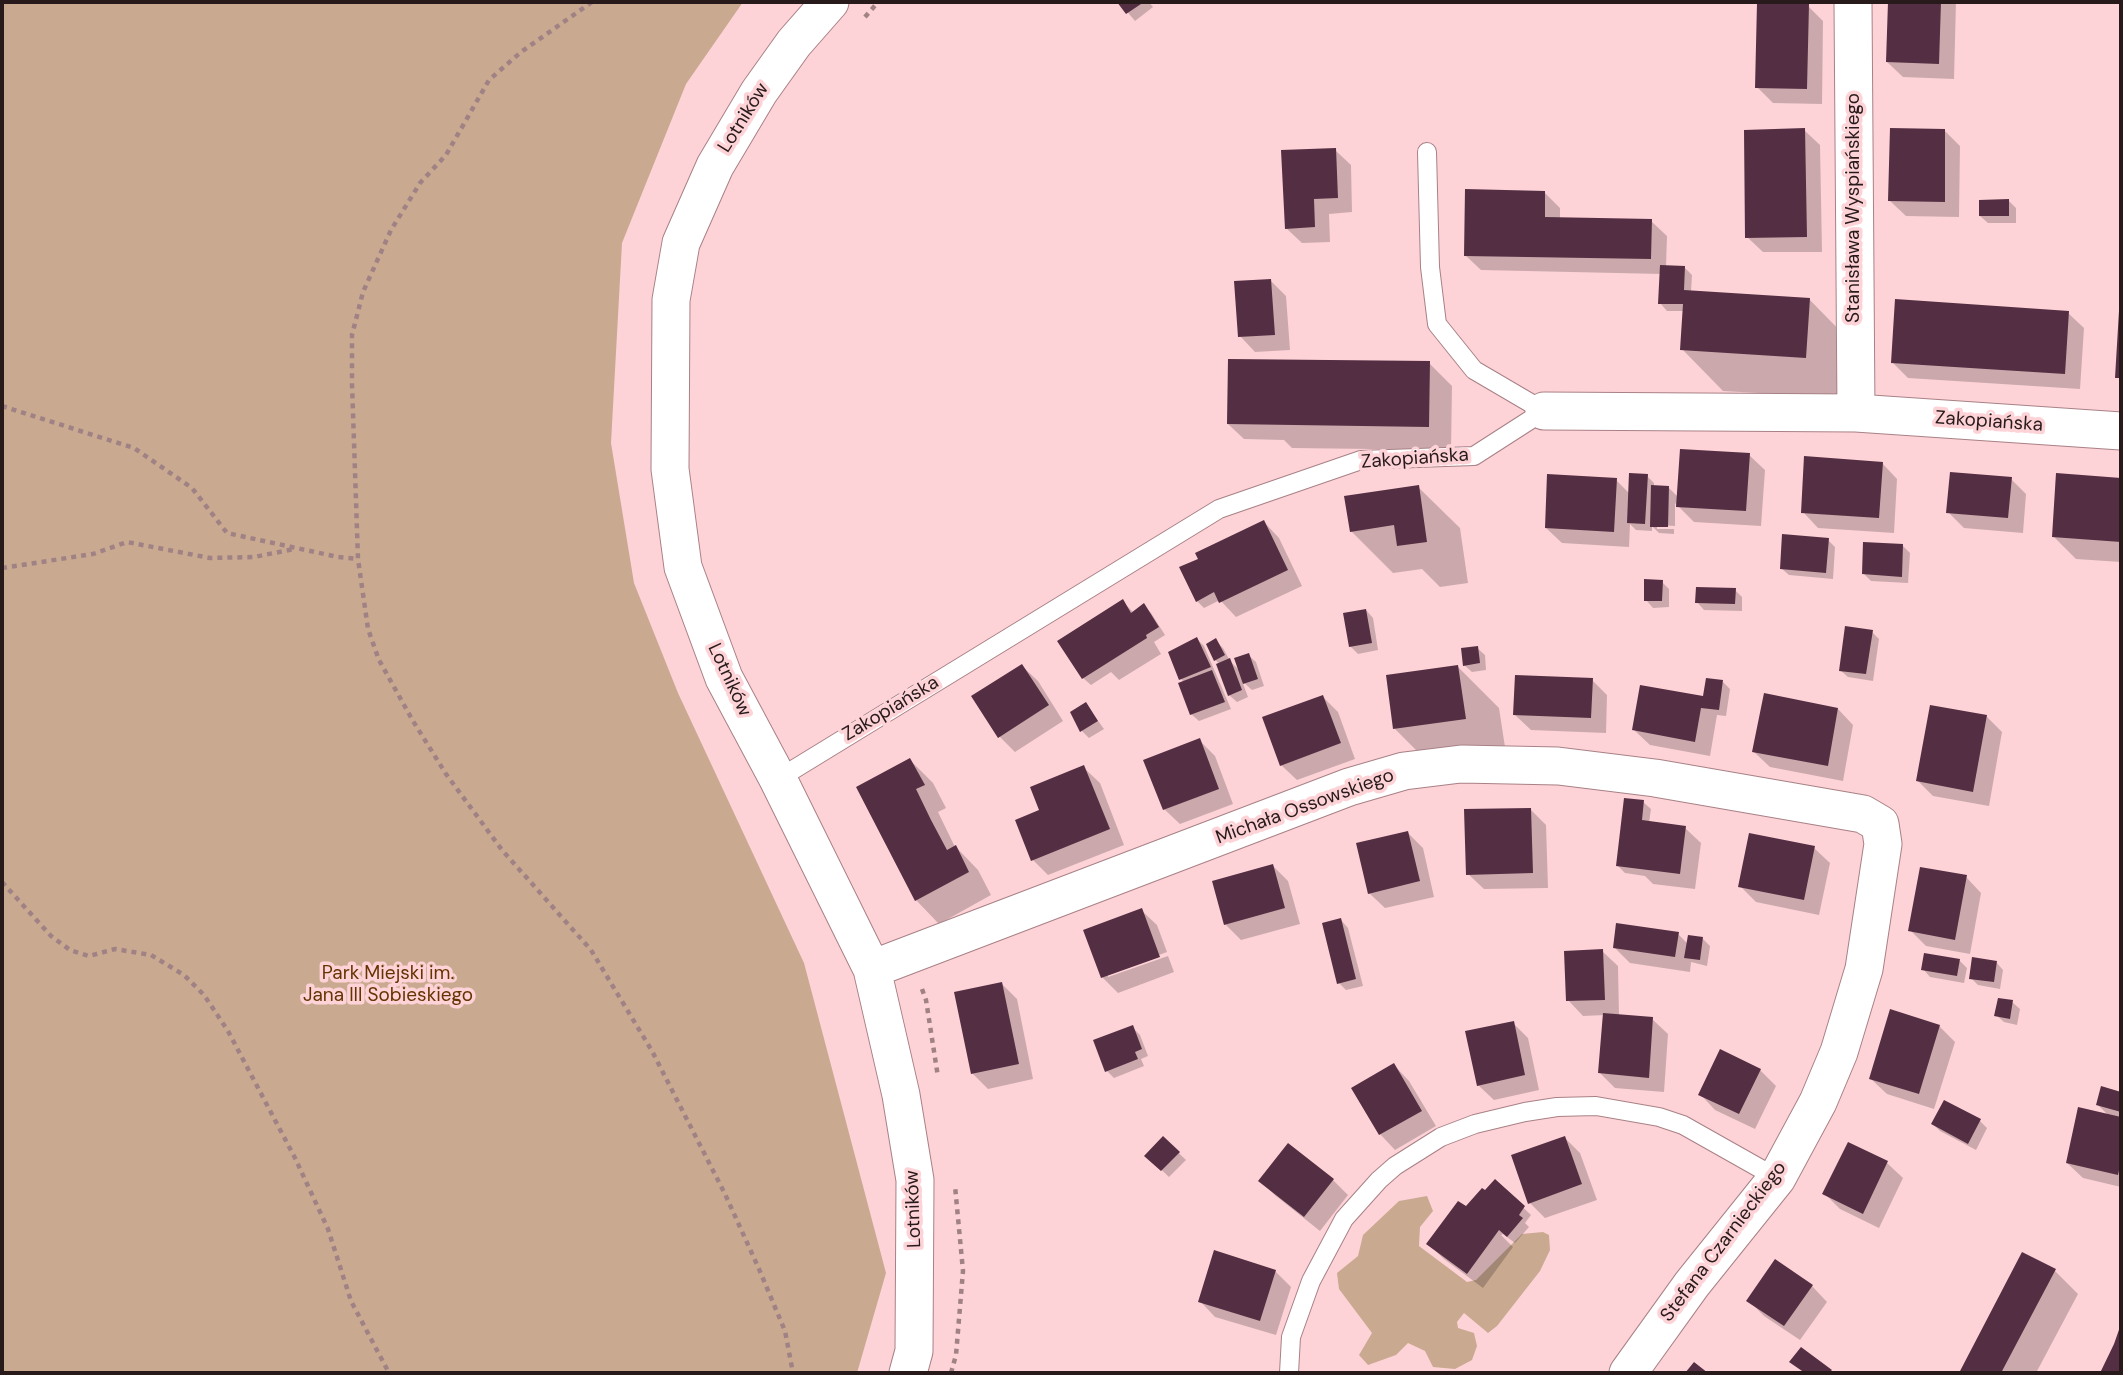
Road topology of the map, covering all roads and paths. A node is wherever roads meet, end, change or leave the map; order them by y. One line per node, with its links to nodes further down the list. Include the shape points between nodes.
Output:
1 (592, 2): 12 (path, via 489,80 466,125 420,183 391,230 362,292 352,335)
2 (830, 2): 14 (street, Lotników, via 759,92 715,166 681,243 671,300 670,469 683,567 724,678)
3 (878, 2): 5 (path)
4 (1853, 2): 9 (street, Stanisława Wyspiańskiego)
5 (861, 22)
6 (1427, 152): 8 (lane, via 1430,267 1437,324 1474,370)
7 (2, 406): 11 (path, via 134,448 192,488 227,533)
8 (1544, 411): 9 (street, Zakopiańska); 14 (lane, Zakopiańska, via 1474,456 1361,460 1219,509)
9 (1856, 413): 10 (street, Zakopiańska)
10 (2121, 431)
11 (298, 548): 12 (path); 13 (path, via 254,557 210,558 127,542 93,554)
12 (358, 559): 23 (path, via 368,629 379,660 446,774 502,849 591,950 652,1051 759,1269 785,1331)
13 (2, 568)
14 (778, 779): 18 (street, Lotników)
15 (1880, 824): 17 (street, Michała Ossowskiego, via 1863,814 1558,765 1461,764 1404,771); 21 (street, Stefana Czarnieckiego, via 1883,844 1864,969 1839,1052)
16 (2, 882): 22 (path, via 51,936 70,950 89,956 115,949 151,955 184,975 204,995 295,1158 328,1229 351,1301)
17 (909, 956): 18 (street, Michała Ossowskiego); 19 (path, via 926,1000)
18 (872, 969): 24 (street, Lotników, via 915,1180 914,1351)
19 (939, 1081)
20 (953, 1175): 25 (path, via 963,1270)
21 (1777, 1178): 26 (lane, via 1683,1125 1596,1106 1525,1112 1441,1137 1387,1173 1344,1219 1307,1292 1291,1337); 27 (street, Stefana Czarnieckiego)
22 (389, 1373)
23 (793, 1373)
24 (908, 1373)
25 (951, 1373)
26 (1289, 1373)
27 (1628, 1373)

